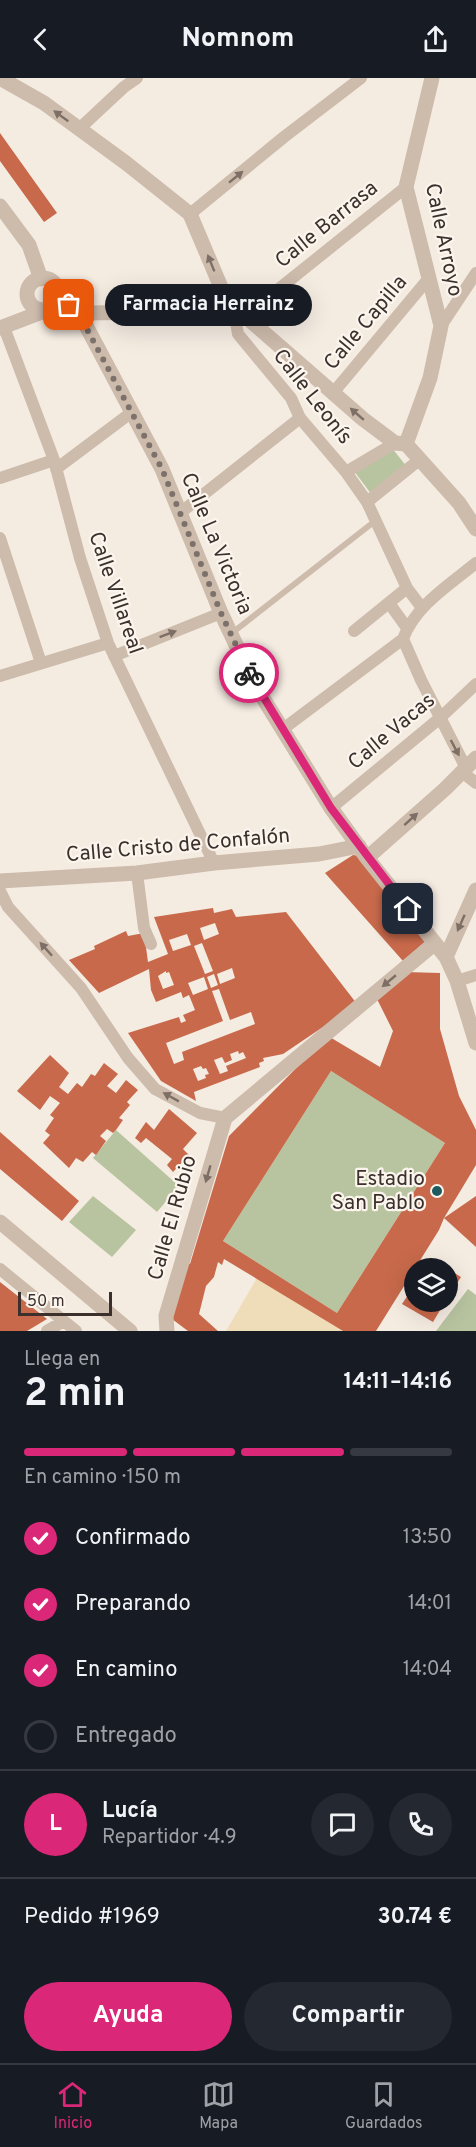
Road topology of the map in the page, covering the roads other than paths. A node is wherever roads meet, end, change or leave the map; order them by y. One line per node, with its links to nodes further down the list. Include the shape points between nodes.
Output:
1 (0, 78): 5 (street, one-way to 1)
2 (137, 78): 5 (street)
3 (361, 78): 8 (street, one-way to 3)
4 (432, 78): 6 (street, Calle Arroyo)
5 (79, 129): 8 (street)
6 (406, 187): 10 (street, Calle Arroyo); 15 (street, Calle Barrasa)
7 (0, 206): 11 (street, via 29,245)
8 (190, 214): 15 (street, one-way to 8)
9 (476, 273): 17 (street)
10 (429, 278): 17 (street, Calle Arroyo); 18 (street, Calle Capilla)
11 (41, 279): 12 (street, via 55,284); 13 (street, via 29,287)
12 (64, 299): 14 (street); 15 (street, via 85,314); 19 (street, Calle La Victoria, via 82,320)
13 (29, 301): 14 (street, via 36,309); 16 (street)
14 (47, 310): 16 (street)
15 (236, 313): 18 (street); 20 (street, Calle Leonís, via 238,334 291,398)
16 (5, 326): 23 (street, Calle Villareal)
17 (441, 326): 21 (street, Calle Arroyo, via 430,378)
18 (333, 393): 21 (street, one-way to 18)
19 (132, 412): 23 (street); 27 (street, Calle La Victoria)
20 (300, 418): 24 (street, Calle Leonís); 27 (street)
21 (400, 444): 22 (street); 24 (street)
22 (419, 460): 26 (street); 29 (street, via 459,503)
23 (55, 464): 25 (street); 39 (street, Calle Villareal)
24 (346, 472): 26 (street, Calle Leonís)
25 (0, 478)
26 (367, 502): 28 (street, Calle Leonís)
27 (180, 513): 35 (street, Calle La Victoria)
28 (376, 521): 32 (street, Calle Leonís); 38 (lane)
29 (476, 529)
30 (0, 538): 41 (street)
31 (476, 563): 34 (street)
32 (407, 588): 33 (street); 34 (street, Calle Leonís)
33 (389, 603): 36 (street); 37 (street)
34 (422, 608): 37 (street)
35 (221, 613): 38 (street, Calle La Victoria); 40 (street, one-way to 35)
36 (354, 630)
37 (405, 633): 44 (street); 45 (street)
38 (230, 634): 45 (street, Calle La Victoria, via 255,685)
39 (108, 643): 40 (street, Calle Villareal); 41 (street)
40 (114, 656): 50 (street, Calle Villareal)
41 (41, 663): 42 (street)
42 (0, 676)
43 (476, 684): 44 (street, Calle Vacas)
44 (440, 718): 46 (street, one-way to 46); 48 (street, Calle Vacas)
45 (283, 729): 48 (street, Calle La Victoria)
46 (468, 766): 47 (street); 49 (street, one-way to 46, via 445,789)
47 (476, 783)
48 (331, 808): 49 (street, Calle La Victoria)
49 (363, 852): 50 (street, Calle Cristo de Confalón); 56 (street, Calle La Victoria)
50 (214, 863): 51 (street, Calle Cristo de Confalón)
51 (137, 873): 52 (street, Calle Cristo de Confalón); 55 (street, via 144,928)
52 (0, 881)
53 (476, 890): 57 (street, one-way to 57)
54 (0, 891): 61 (street, one-way to 54, via 200,1113 155,1089 128,1058 81,988 8,907)
55 (151, 944)
56 (434, 944): 57 (street, Calle La Victoria); 61 (street, one-way to 61)
57 (446, 957): 59 (street, Calle La Victoria)
58 (476, 975): 59 (street)
59 (457, 981): 60 (street, Calle La Victoria)
60 (476, 1043)
61 (225, 1118): 70 (street, Calle El Rubio, one-way to 70, via 166,1316)
62 (0, 1222): 69 (street)
63 (0, 1234): 68 (street)
64 (0, 1269): 65 (street)
65 (64, 1321): 66 (street); 67 (street)
66 (47, 1331)
67 (76, 1331)
68 (117, 1331)
69 (129, 1331)
70 (167, 1331)

